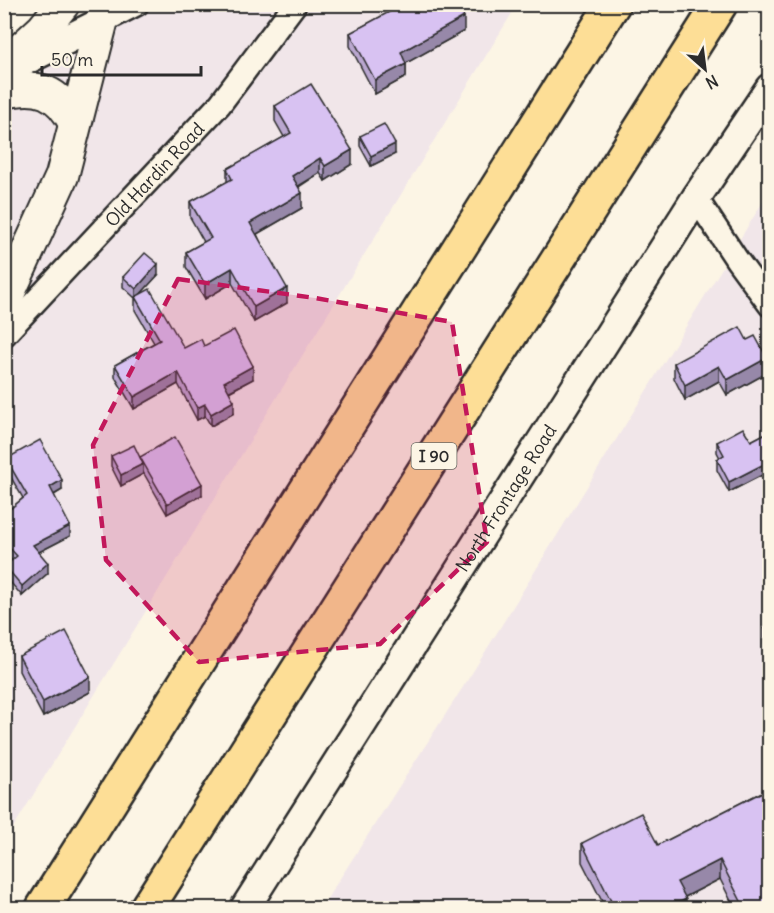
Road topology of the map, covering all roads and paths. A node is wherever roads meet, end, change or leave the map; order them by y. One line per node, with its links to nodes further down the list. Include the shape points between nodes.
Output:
1 (63, 4): 7 (main road, via 44,29)
2 (137, 4): 6 (street)
3 (295, 4): 15 (street, Old Hardin Road, via 220,104)
4 (613, 4): 16 (highway)
5 (720, 4): 17 (highway, I 90)
6 (104, 13): 8 (street); 11 (main road)
7 (4, 64)
8 (4, 71)
9 (770, 88): 12 (street, North Frontage Road)
10 (4, 92): 11 (main road, via 20,88 52,95 68,109)
11 (75, 123): 13 (main road, via 62,176)
12 (696, 198): 14 (street); 18 (street, North Frontage Road)
13 (4, 303)
14 (770, 305)
15 (4, 335)
16 (43, 909)
17 (147, 909)
18 (245, 909)

